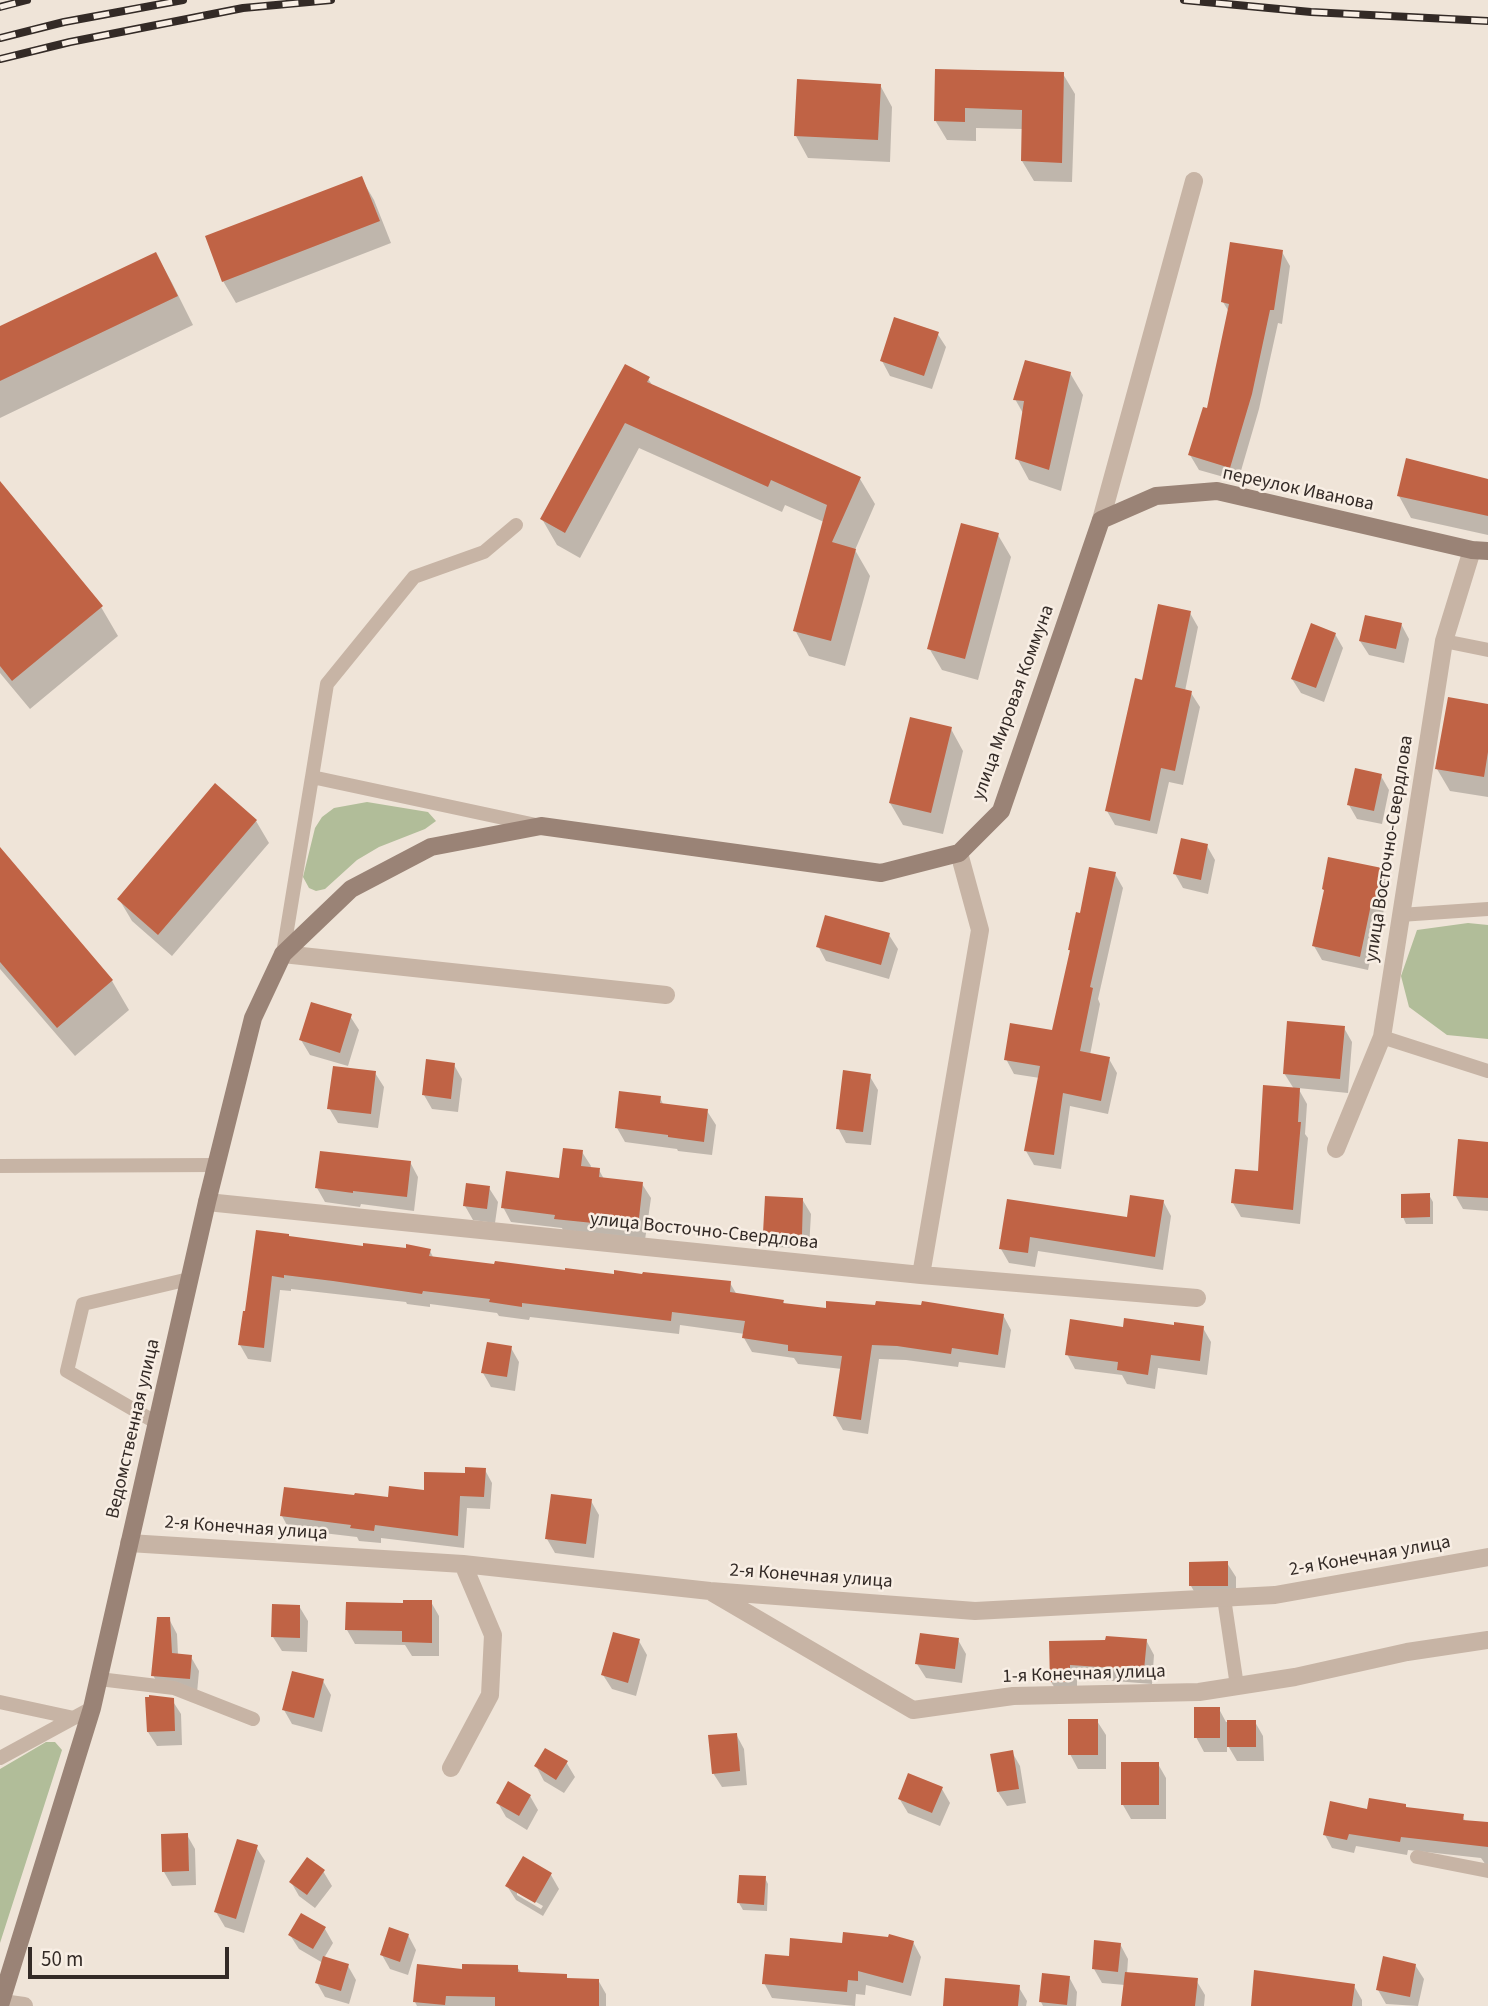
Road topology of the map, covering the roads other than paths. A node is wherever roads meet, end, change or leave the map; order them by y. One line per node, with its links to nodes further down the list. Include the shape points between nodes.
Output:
1 (1194, 181): 2 (street, улица Мировая Коммуна)
2 (1101, 520): 4 (main road, переулок Иванова, via 1156,496 1217,491); 9 (main road, улица Мировая Коммуна, via 1001,811)
3 (516, 525): 7 (lane, via 484,552 414,577 327,684)
4 (1480, 551): 5 (street, улица Восточно-Свердлова)
5 (1444, 641): 6 (lane); 11 (street, улица Восточно-Свердлова)
6 (1488, 650)
7 (312, 777): 8 (lane); 12 (lane)
8 (541, 826): 9 (main road, Ведомственная улица, via 881,873); 12 (main road, Ведомственная улица, via 431,848 351,889)
9 (959, 853): 20 (street, via 980,930)
10 (1488, 909): 11 (lane)
11 (1400, 915): 14 (street, улица Восточно-Свердлова)
12 (283, 954): 13 (street); 17 (main road, Ведомственная улица, via 253,1018)
13 (666, 995)
14 (1382, 1037): 15 (lane); 16 (street, улица Восточно-Свердлова)
15 (1488, 1071)
16 (1336, 1149)
17 (216, 1165): 18 (lane); 19 (main road, Ведомственная улица)
18 (0, 1166)
19 (207, 1202): 20 (street, улица Восточно-Свердлова); 21 (main road, Ведомственная улица)
20 (921, 1275): 22 (street, улица Восточно-Свердлова)
21 (190, 1279): 23 (main road, Ведомственная улица); 23 (lane, via 83,1304 67,1371)
22 (1196, 1298)
23 (157, 1423): 24 (main road, Ведомственная улица)
24 (129, 1543): 26 (street, 2-я Конечная улица); 30 (main road, Ведомственная улица)
25 (1488, 1557): 28 (street, 2-я Конечная улица, via 1275,1595)
26 (463, 1564): 27 (street, 2-я Конечная улица); 37 (street, via 493,1635 490,1695)
27 (710, 1591): 28 (street, 2-я Конечная улица, via 975,1611); 31 (street, 1-я Конечная улица, via 913,1710 1013,1696 1199,1692)
28 (1224, 1598): 31 (lane)
29 (1488, 1640): 31 (street, 1-я Конечная улица, via 1407,1651)
30 (99, 1679): 33 (main road, Ведомственная улица); 35 (lane, via 174,1688)
31 (1237, 1686)
32 (0, 1702): 34 (lane)
33 (92, 1709): 34 (lane); 40 (main road, Ведомственная улица)
34 (74, 1718): 36 (lane)
35 (253, 1719)
36 (0, 1758)
37 (451, 1768)
38 (1416, 1857): 39 (lane)
39 (1488, 1871)
40 (1, 2004): 41 (street)
41 (24, 2006)

